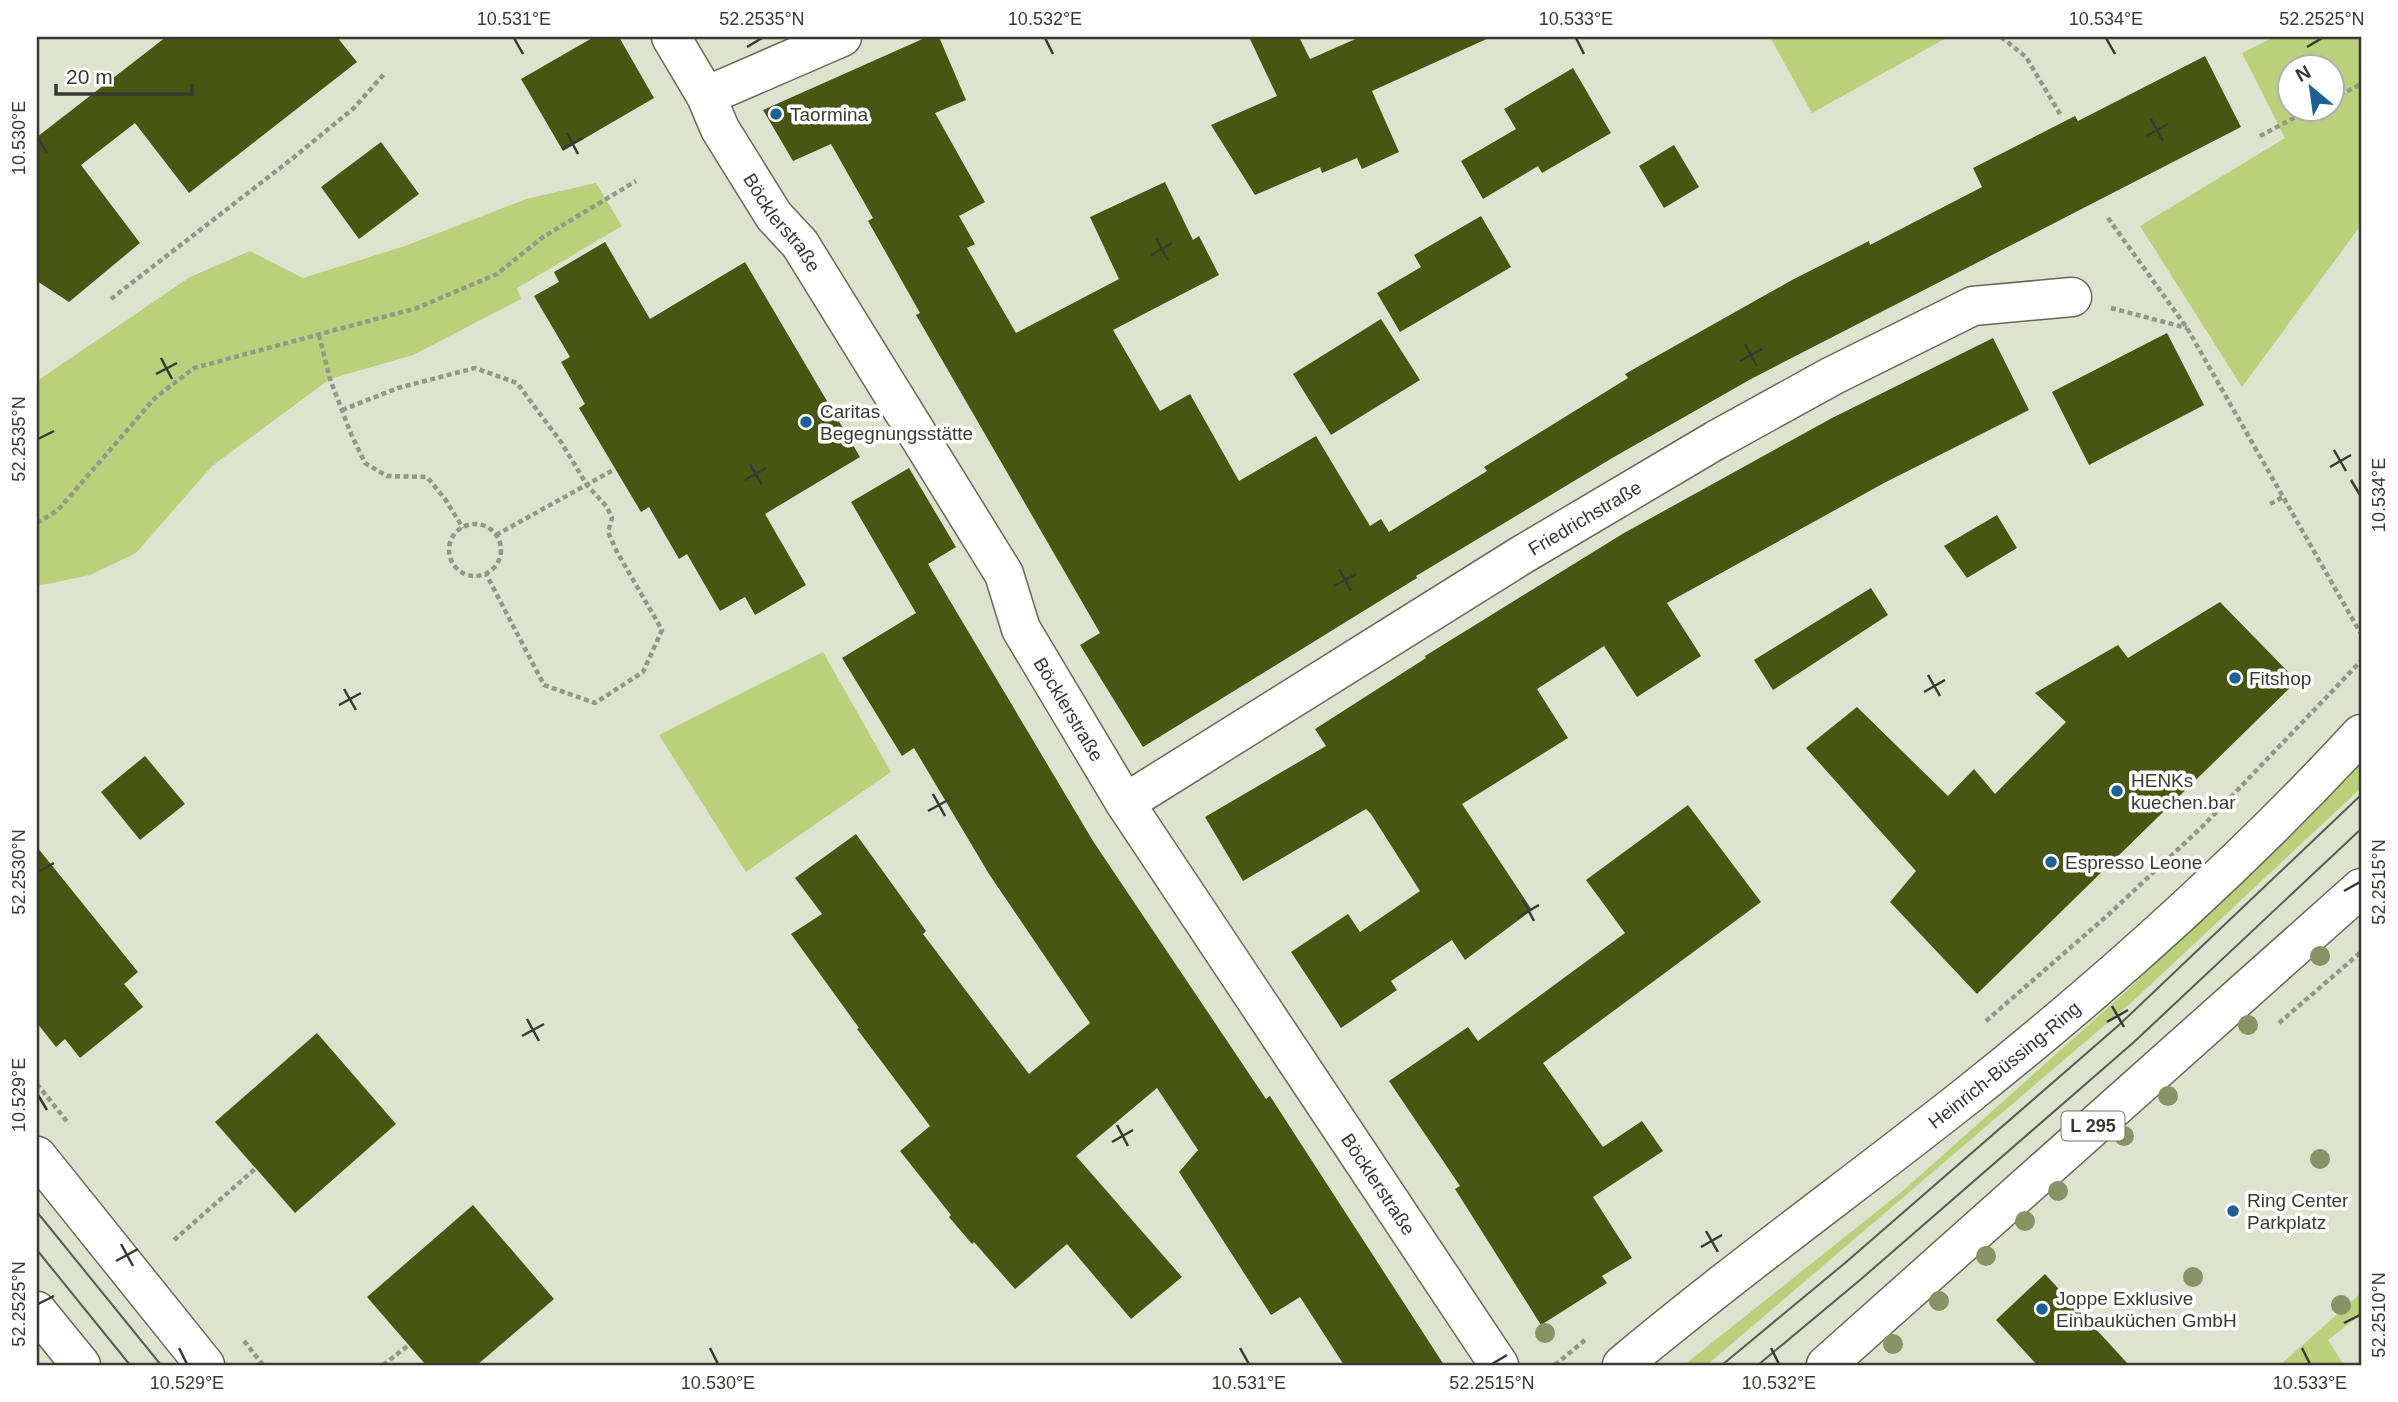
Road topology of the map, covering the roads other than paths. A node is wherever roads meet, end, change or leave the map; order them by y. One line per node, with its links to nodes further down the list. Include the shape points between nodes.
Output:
1 (671, 37): 3 (street, Böcklerstraße)
2 (842, 37): 3 (street)
3 (706, 96): 6 (street, Böcklerstraße, via 720,129 774,216 800,244 1004,575 1021,629)
4 (2072, 298): 6 (street, Friedrichstraße, via 1973,306 1832,376 1520,556)
5 (2361, 734): 13 (street, Heinrich-Büssing-Ring, via 2183,913 2087,997)
6 (1125, 803): 12 (street, Böcklerstraße)
7 (2361, 888): 14 (street, L 295)
8 (37, 1156): 11 (street)
9 (37, 1311): 10 (street)
10 (80, 1365)
11 (205, 1365)
12 (1499, 1365)
13 (1622, 1365)
14 (1826, 1365)

